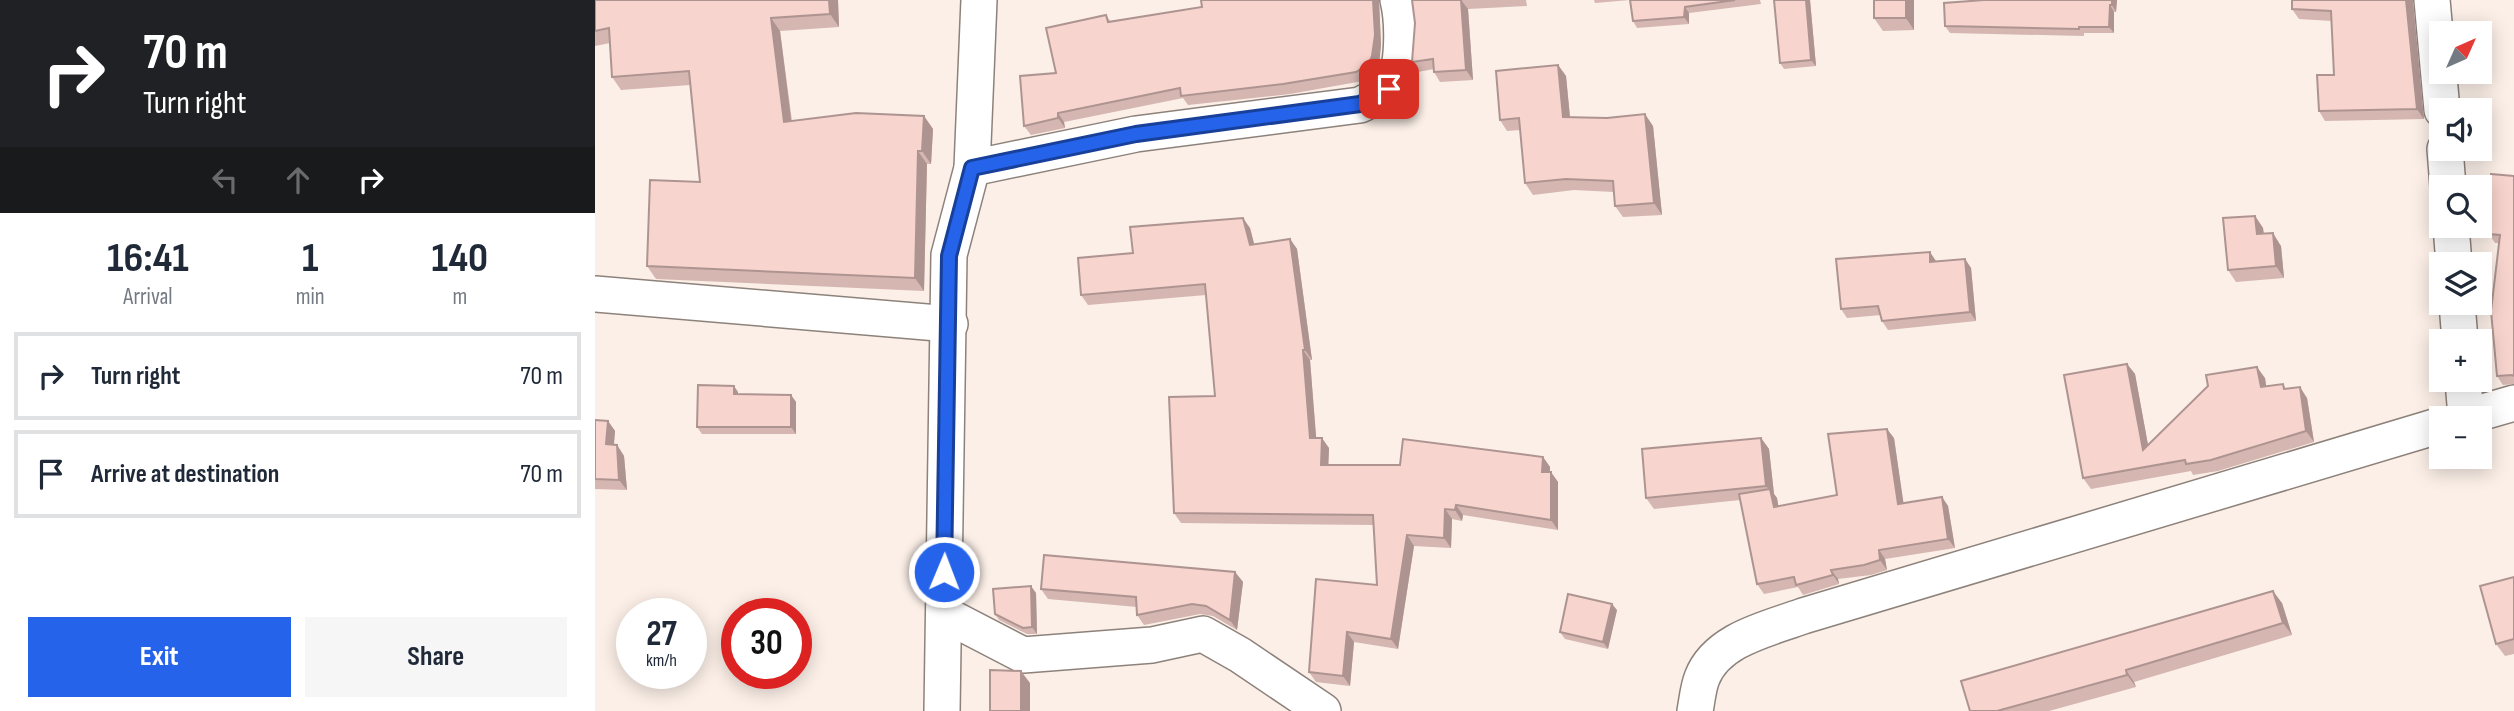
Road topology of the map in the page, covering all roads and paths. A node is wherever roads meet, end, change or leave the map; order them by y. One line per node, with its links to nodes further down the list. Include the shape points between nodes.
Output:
1 (979, 0): 5 (street)
2 (1398, 0): 5 (street, via 1402,16 1398,75 1389,89 1360,104 1136,134)
3 (2432, 0): 4 (street)
4 (2441, 98)
5 (972, 168): 7 (street, via 949,256)
6 (595, 295): 7 (street)
7 (950, 324): 11 (street)
8 (2514, 403): 9 (street)
9 (2492, 409)
10 (2429, 428): 14 (street, via 1745,636 1719,654 1702,677)
11 (944, 614): 12 (street); 13 (street, via 1023,655 1152,645 1203,634)
12 (943, 711)
13 (1323, 711)
14 (1695, 711)

